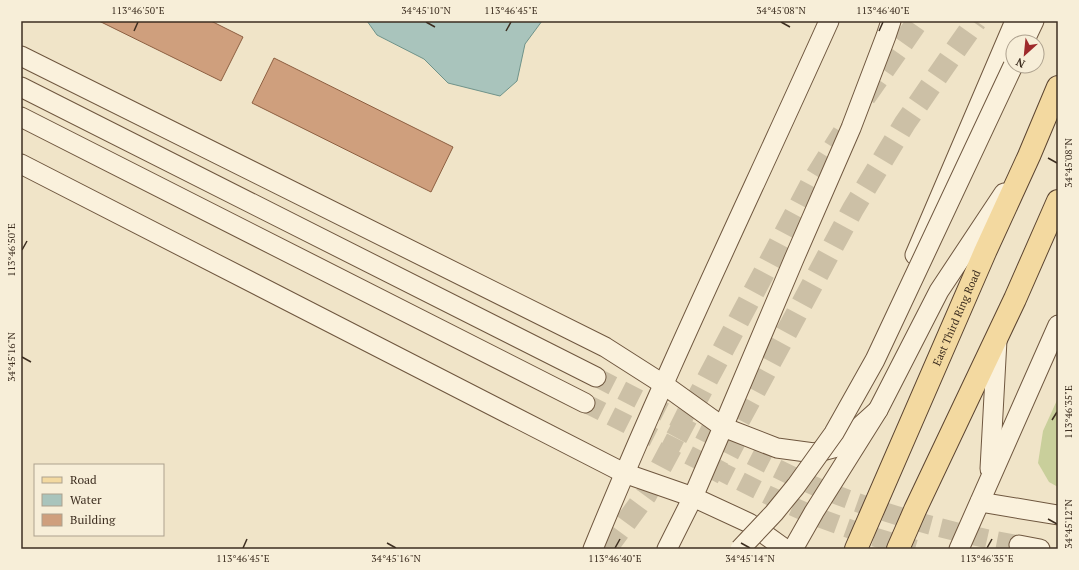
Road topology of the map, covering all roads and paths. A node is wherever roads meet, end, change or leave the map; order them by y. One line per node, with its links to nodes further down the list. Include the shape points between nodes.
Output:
1 (829, 21): 17 (street)
2 (891, 21): 20 (street, via 851,128)
3 (1015, 21): 21 (street, via 867,360 842,413)
4 (1034, 21): 5 (street)
5 (1028, 34)
6 (21, 56): 17 (street, via 605,347)
7 (1009, 74): 30 (street, bridge, via 875,360 838,427 774,514)
8 (21, 87): 16 (street)
9 (1058, 87): 11 (main road, East Third Ring Road)
10 (21, 117): 18 (street)
11 (1030, 156): 19 (street, via 939,291); 33 (main road, East Third Ring Road, via 985,252)
12 (21, 164): 22 (street)
13 (1058, 201): 15 (main road)
14 (1058, 325): 23 (street)
15 (997, 336): 23 (street); 34 (main road)
16 (596, 377)
17 (663, 384): 20 (street); 22 (street)
18 (585, 403)
19 (878, 410): 21 (street, via 837,446); 32 (street)
20 (723, 427): 21 (street, via 777,448); 24 (street)
21 (814, 453)
22 (624, 473): 24 (street); 28 (street)
23 (989, 480): 25 (street)
24 (693, 497): 29 (street); 31 (street, via 749,523)
25 (980, 502): 26 (street); 35 (street)
26 (1058, 515)
27 (1020, 545): 36 (street)
28 (593, 549)
29 (666, 549)
30 (740, 549)
31 (785, 549)
32 (793, 549)
33 (856, 549)
34 (898, 549)
35 (959, 549)
36 (1040, 549)

